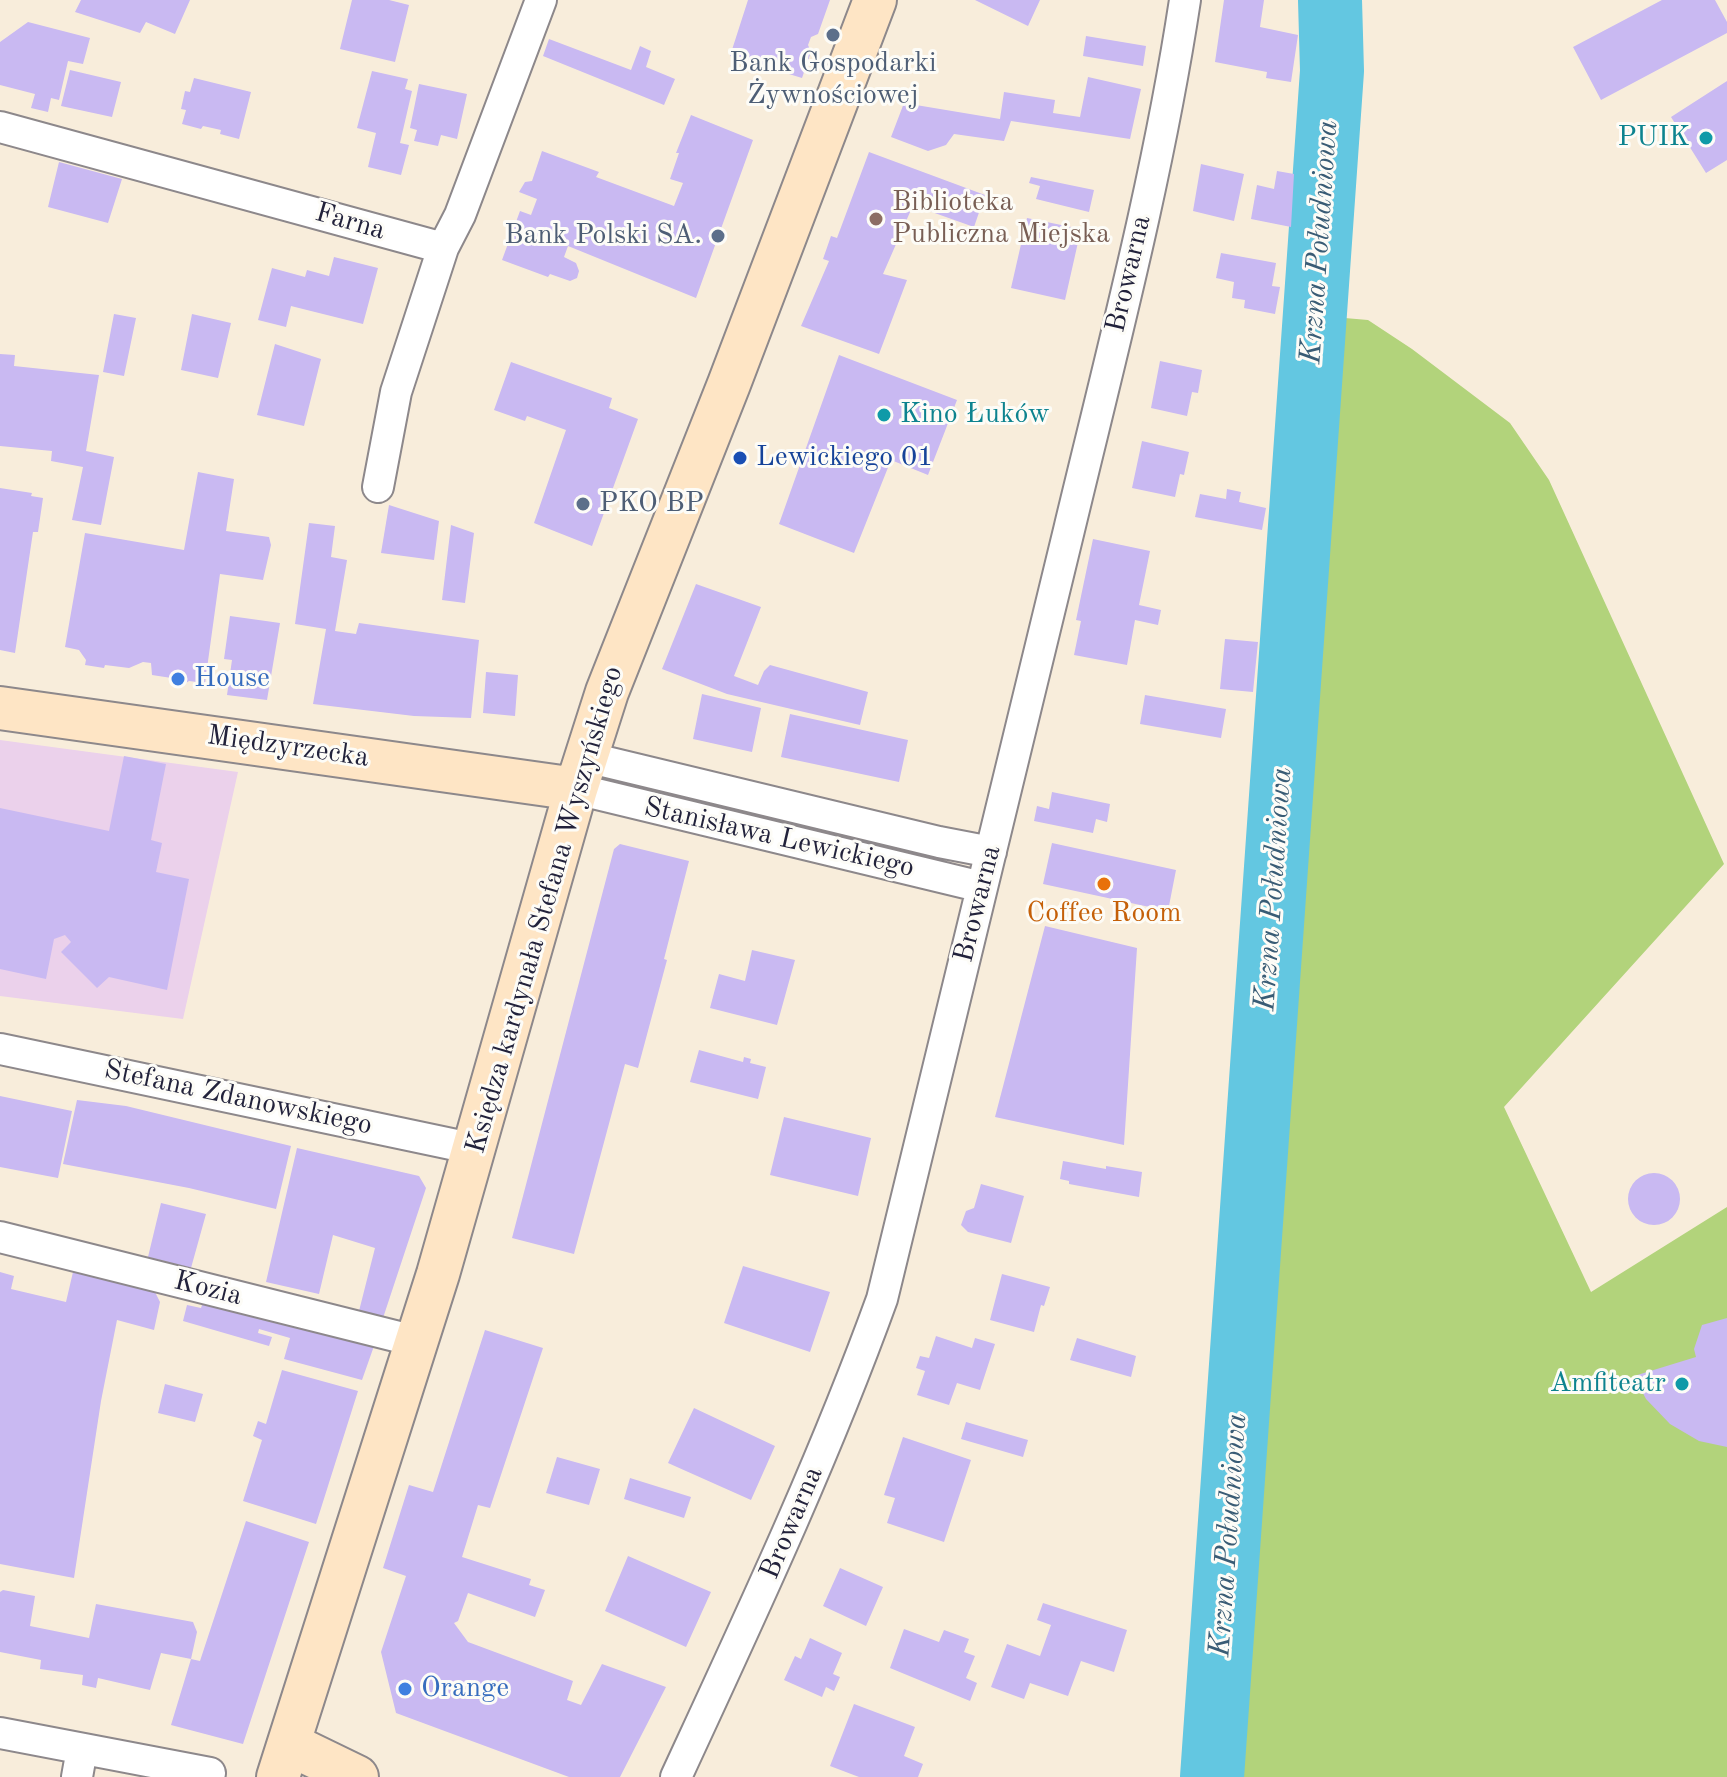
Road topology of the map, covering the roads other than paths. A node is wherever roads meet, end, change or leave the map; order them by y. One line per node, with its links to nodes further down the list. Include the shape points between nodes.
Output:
1 (541, 0): 5 (street)
2 (875, 0): 8 (main road, Księdza kardynała Stefana Wyszyńskiego, via 620,655)
3 (1185, 0): 9 (street, Browarna, via 1103,389)
4 (0, 127): 5 (street, Farna)
5 (443, 248): 6 (street, via 396,392)
6 (378, 487)
7 (0, 708): 8 (main road, Międzyrzecka)
8 (581, 773): 9 (street, Stanisława Lewickiego); 10 (street, Stanisława Lewickiego); 12 (main road, Księdza kardynała Stefana Wyszyńskiego)
9 (991, 852): 10 (street, Browarna)
10 (982, 887): 20 (street, Browarna, via 882,1299 775,1565)
11 (0, 1049): 12 (street, Stefana Zdanowskiego)
12 (475, 1149): 14 (main road, Księdza kardynała Stefana Wyszyńskiego)
13 (0, 1237): 14 (street, Kozia)
14 (415, 1341): 16 (main road, Księdza kardynała Stefana Wyszyńskiego)
15 (0, 1733): 17 (street)
16 (284, 1760): 19 (main road)
17 (79, 1763): 18 (street)
18 (210, 1773)
19 (357, 1777)
20 (676, 1777)

